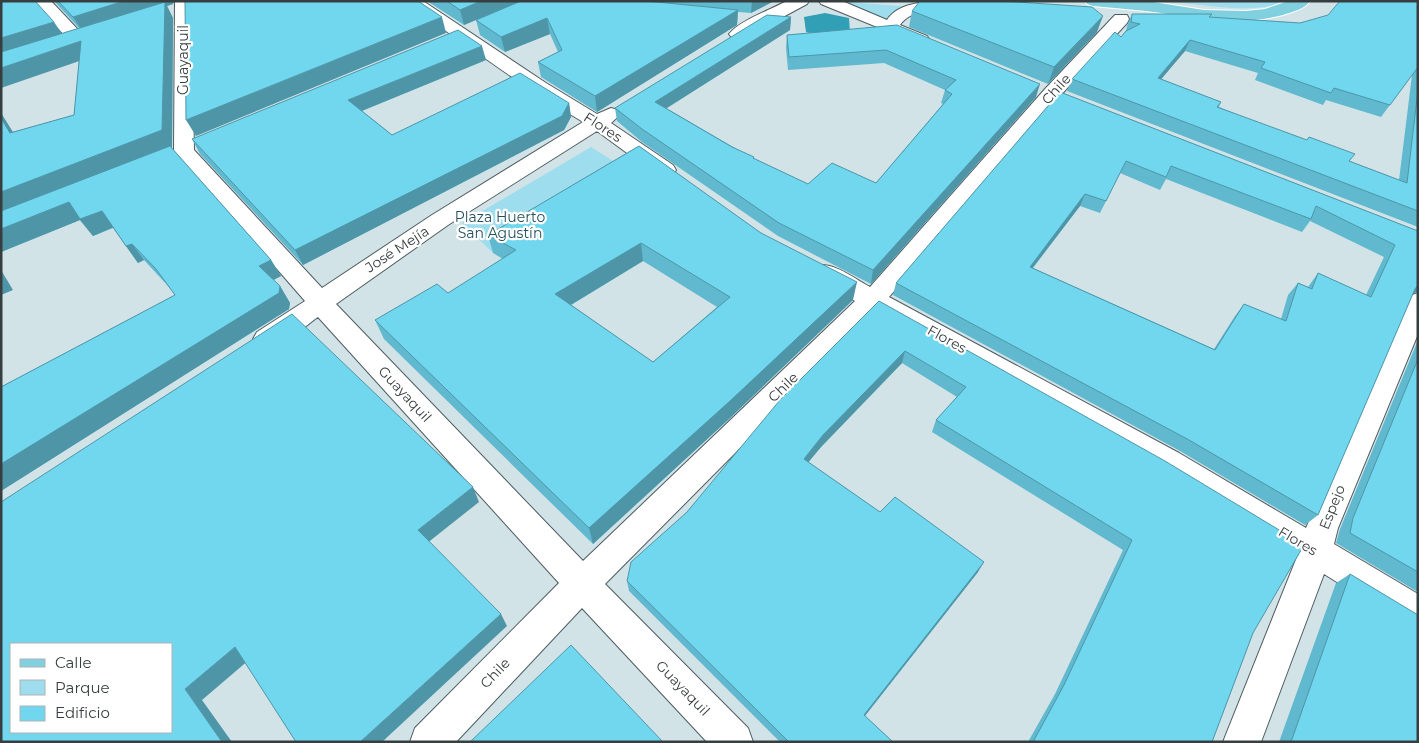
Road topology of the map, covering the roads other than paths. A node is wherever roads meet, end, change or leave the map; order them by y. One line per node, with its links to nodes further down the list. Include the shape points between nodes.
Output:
1 (42, 1): 18 (street, via 69,42)
2 (411, 1): 19 (street, Flores)
3 (801, 1): 15 (street)
4 (827, 1): 17 (street)
5 (1094, 1): 11 (main road)
6 (1302, 1): 11 (main road, via 1283,10 1243,16)
7 (892, 2): 8 (street)
8 (927, 5): 10 (street); 17 (street, via 898,15)
9 (183, 6): 29 (street, Guayaquil, via 182,152)
10 (963, 8)
11 (1192, 14): 14 (street, via 1150,19)
12 (1083, 16): 14 (street)
13 (731, 18): 15 (street)
14 (1121, 18): 27 (street, Chile)
15 (760, 21): 21 (street)
16 (480, 26): 19 (street)
17 (890, 28): 22 (street)
18 (97, 34)
19 (463, 34): 20 (street); 24 (street, Flores, via 538,87)
20 (444, 42)
21 (720, 46)
22 (941, 48)
23 (630, 102): 24 (street, José Mejía)
24 (597, 122): 25 (street, Flores); 29 (street, José Mejía, via 424,231 343,284)
25 (681, 182)
26 (803, 262): 27 (street, Flores)
27 (874, 298): 31 (street, Flores, via 1168,462); 32 (street, Chile)
28 (1418, 302): 31 (street, Espejo, via 1322,528)
29 (320, 303): 30 (street, José Mejía); 32 (street, Guayaquil)
30 (243, 353)
31 (1316, 551): 33 (street, Flores); 36 (street, Espejo)
32 (582, 584): 34 (street, Chile); 35 (street, Guayaquil)
33 (1418, 613)
34 (429, 742)
35 (734, 742)
36 (1242, 742)

